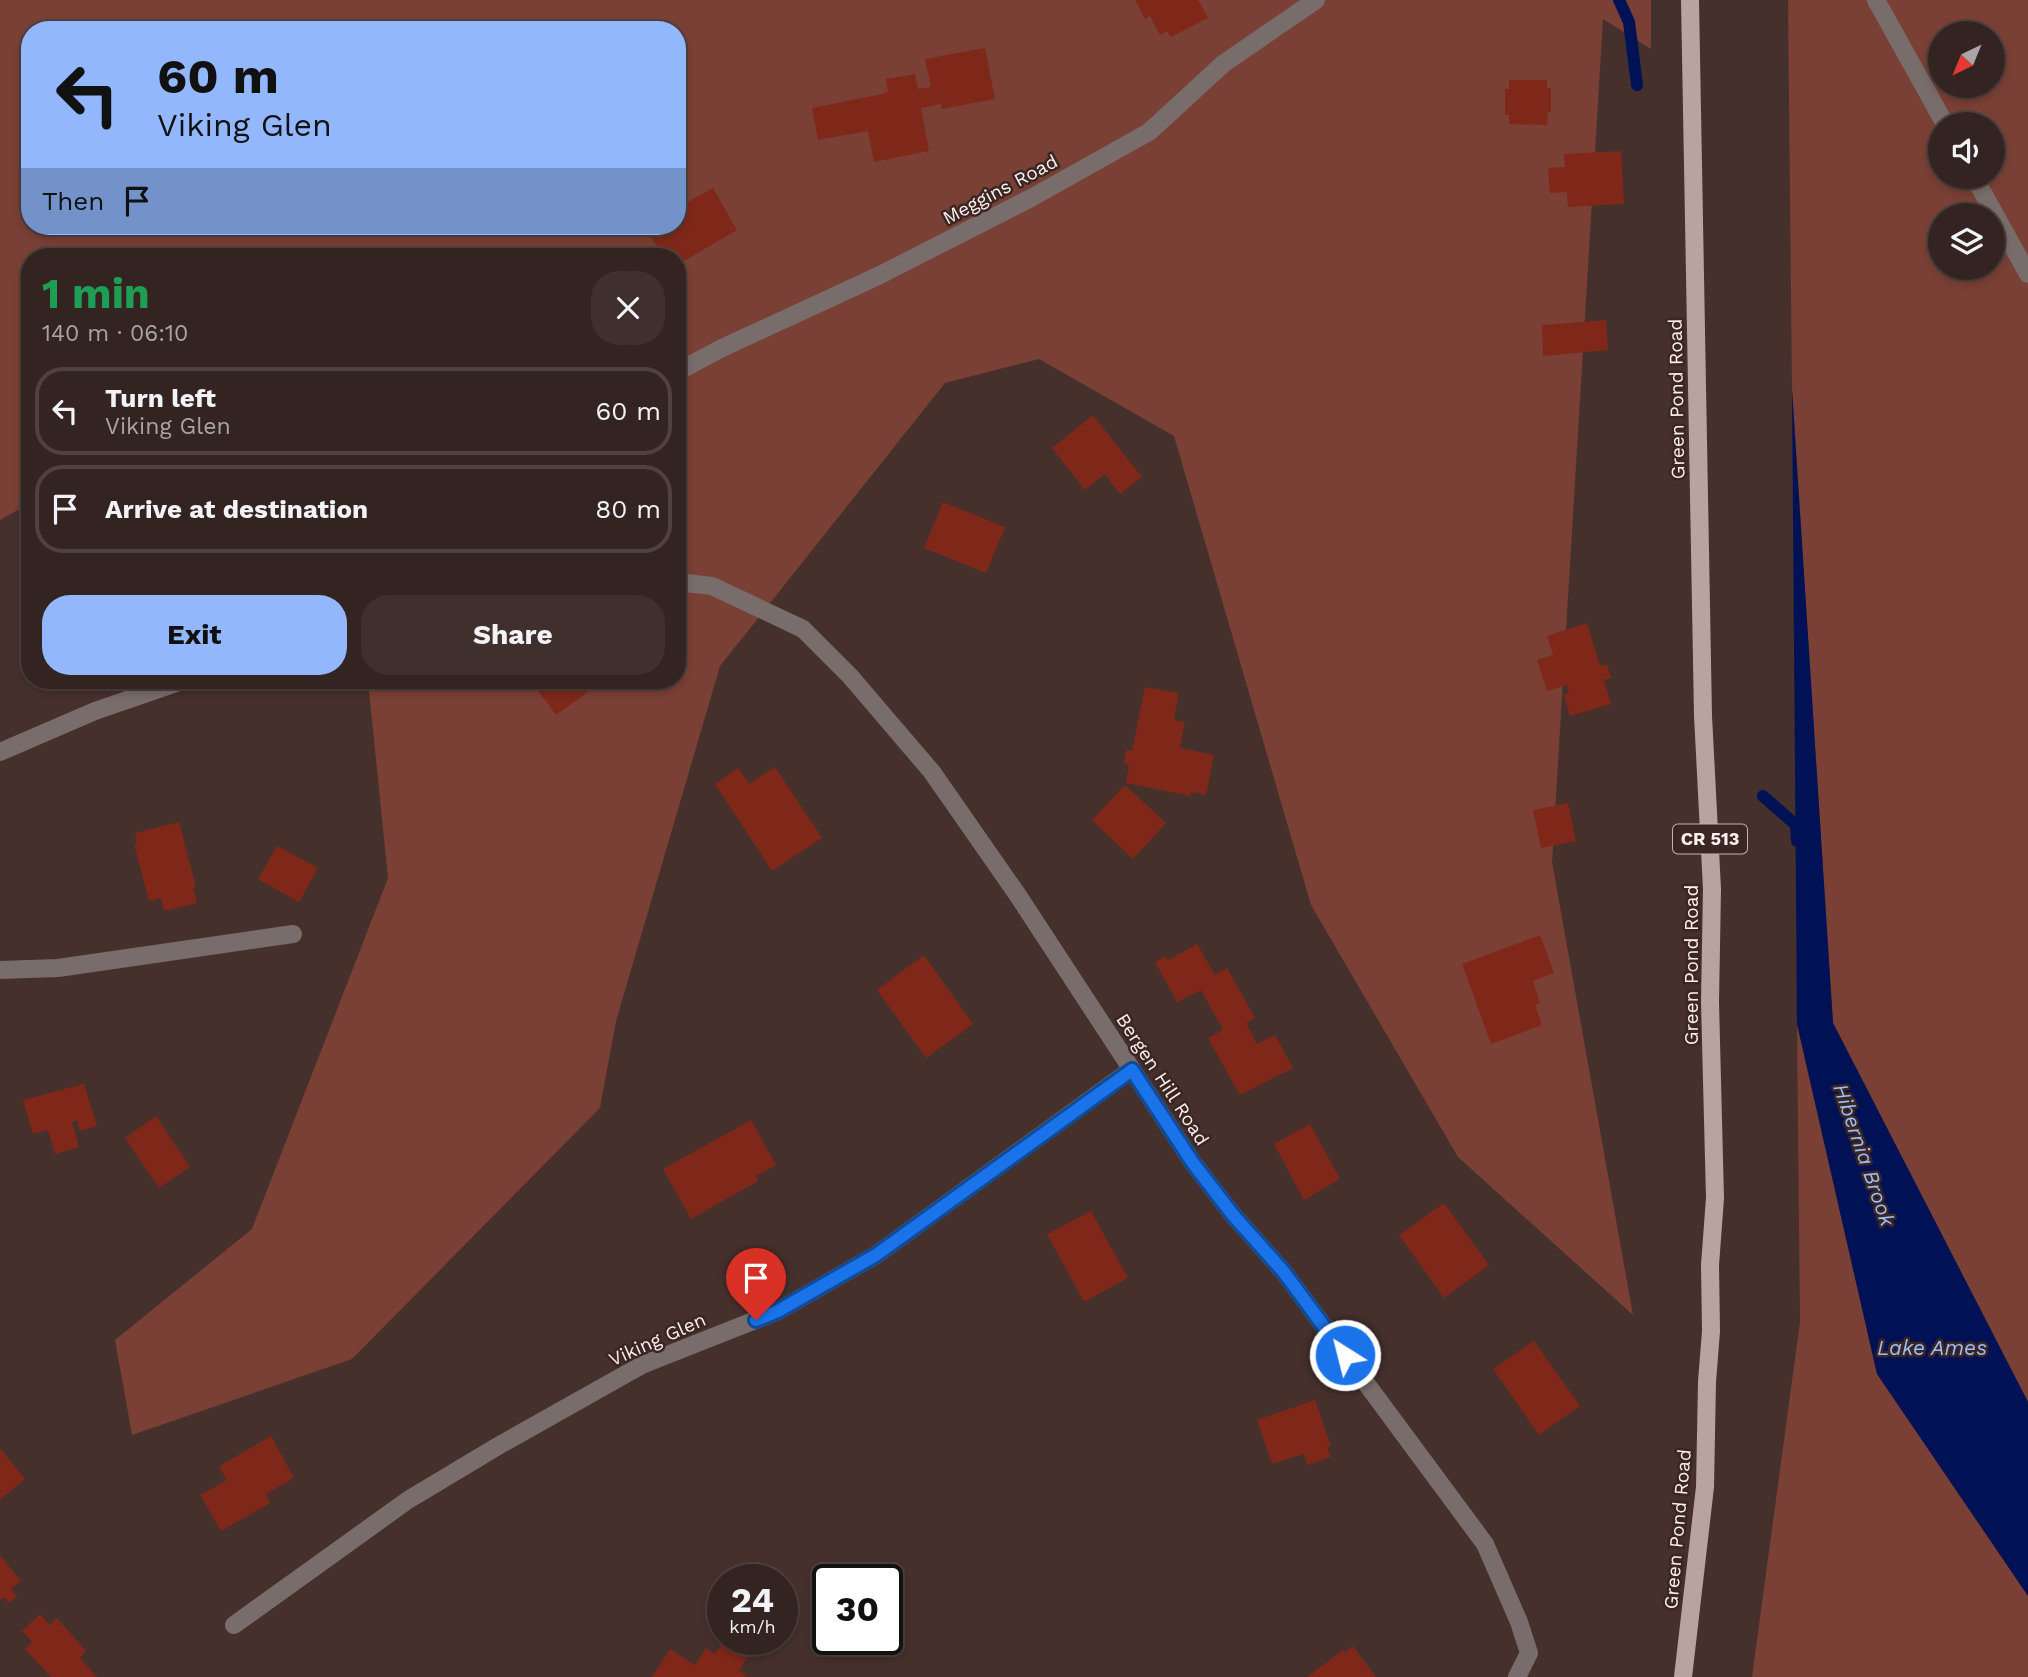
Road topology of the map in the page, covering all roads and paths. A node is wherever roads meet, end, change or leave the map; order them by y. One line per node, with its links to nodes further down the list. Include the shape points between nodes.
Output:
1 (1316, 0): 7 (street, Meggins Road, via 1223,64 1149,132 878,276)
2 (1690, 0): 16 (main road, Green Pond Road / CR 513, via 1715,1198 1705,1487)
3 (1876, 0): 4 (street)
4 (1938, 112)
5 (1981, 189): 6 (street)
6 (2028, 274)
7 (686, 367)
8 (686, 583): 13 (street, Bergen Hill Road, via 712,586 803,629 850,676 932,772)
9 (159, 689): 10 (street)
10 (0, 752)
11 (293, 934): 12 (street, via 58,968)
12 (0, 970)
13 (1132, 1070): 14 (street, Viking Glen, via 876,1255 778,1311 642,1365 498,1446 408,1500); 15 (street, Bergen Hill Road, via 1193,1163 1283,1271 1485,1544 1529,1653)
14 (234, 1625)
15 (1517, 1677)
16 (1683, 1677)

